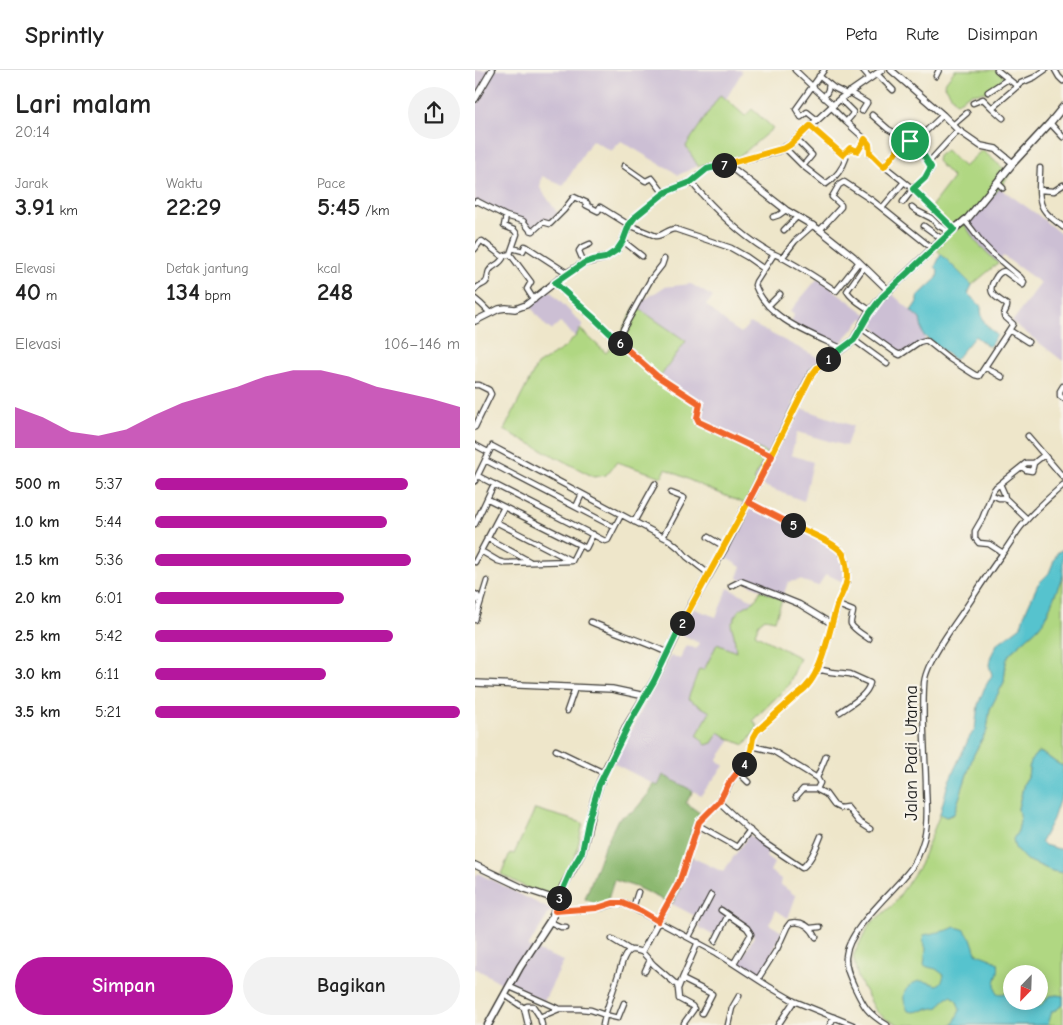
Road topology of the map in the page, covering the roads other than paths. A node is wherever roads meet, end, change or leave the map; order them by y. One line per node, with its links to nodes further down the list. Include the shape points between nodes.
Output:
1 (492, 70): 23 (street)
2 (824, 70): 11 (street)
3 (863, 70): 13 (street)
4 (891, 70): 32 (street)
5 (939, 70): 12 (street)
6 (997, 70): 14 (street)
7 (1045, 70): 18 (street)
8 (1055, 70): 15 (street)
9 (797, 71): 17 (street)
10 (879, 72): 13 (street); 19 (street)
11 (819, 76): 16 (street); 17 (street)
12 (935, 76)
13 (870, 78): 21 (street)
14 (1008, 79): 18 (street); 20 (street)
15 (1063, 81)
16 (829, 84): 21 (street); 22 (street)
17 (811, 86): 22 (street); 35 (street, via 796,109 801,117 807,112)
18 (1017, 86): 28 (street)
19 (893, 90)
20 (988, 92)
21 (847, 93): 24 (street); 29 (street, via 867,103)
22 (824, 98): 26 (street)
23 (475, 99)
24 (840, 99): 26 (street); 36 (street, via 853,112)
25 (973, 103): 28 (street, via 983,99)
26 (832, 106): 35 (street); 36 (street)
27 (1063, 107): 33 (main road)
28 (993, 108): 34 (street)
29 (862, 111)
30 (967, 113): 39 (street)
31 (872, 115): 43 (street)
32 (943, 115): 39 (street); 43 (street, via 923,134)
33 (1060, 116): 37 (main road)
34 (1003, 118)
35 (817, 120): 38 (street)
36 (845, 122): 42 (street)
37 (1050, 123): 40 (street); 47 (main road)
38 (810, 126): 41 (street); 45 (street)
39 (955, 128): 46 (street); 47 (street, via 981,146 996,149)
40 (1063, 137)
41 (796, 139): 44 (street); 50 (street, via 812,155)
42 (865, 139): 45 (street, via 858,151 850,148); 51 (street, via 870,153)
43 (908, 140): 46 (street); 51 (street)
44 (785, 148): 48 (street); 50 (street)
45 (843, 155): 53 (street, via 846,160)
46 (929, 162): 60 (street, via 931,169)
47 (1013, 163): 56 (main road)
48 (727, 164): 54 (street, via 707,169); 67 (street)
49 (624, 166): 62 (street, via 646,181 652,178)
50 (803, 166): 53 (street, via 824,184)
51 (884, 167): 55 (street)
52 (1041, 168): 61 (street)
53 (832, 179): 57 (street)
54 (691, 182): 62 (street); 86 (street, via 735,227)
55 (904, 182): 60 (street); 66 (street)
56 (997, 183): 59 (street); 71 (main road)
57 (839, 185): 66 (street, via 845,183); 77 (street, via 832,197 842,206)
58 (1063, 186): 61 (street, via 1054,191)
59 (1003, 188)
60 (913, 189): 64 (street); 78 (street)
61 (1039, 190): 75 (street, via 1045,212)
62 (664, 194): 72 (street)
63 (475, 202): 68 (street)
64 (903, 202)
65 (912, 206): 78 (street, via 939,226)
66 (882, 208): 84 (street)
67 (786, 210): 69 (street); 70 (street)
68 (506, 216): 72 (street, via 523,222 533,231 543,222 550,224 574,197 598,212 601,207); 83 (street, via 504,226 517,233)
69 (797, 216): 73 (street); 76 (street)
70 (773, 217)
71 (965, 220): 78 (main road); 107 (street, via 987,248 1023,281 1023,285 1004,271 992,283 992,293 1007,305 1003,315 1013,324)
72 (629, 225): 80 (street); 94 (street, via 658,236 675,229 703,238 731,248)
73 (813, 225): 77 (street); 89 (street)
74 (924, 226): 79 (street)
75 (1063, 227)
76 (784, 230)
77 (820, 230): 91 (street)
78 (952, 231): 79 (main road)
79 (942, 240): 84 (main road)
80 (623, 241): 87 (street); 92 (street, via 605,258)
81 (590, 244): 92 (street, via 579,251)
82 (475, 248): 88 (street, via 482,241)
83 (512, 248): 85 (street); 95 (street, via 523,252 525,246)
84 (933, 248): 98 (main road)
85 (510, 254): 88 (street); 101 (street, via 531,282 527,289)
86 (774, 254): 89 (street); 94 (street)
87 (642, 256)
88 (503, 257): 97 (street, via 489,272 486,282)
89 (782, 258): 91 (street, via 836,291)
90 (663, 259): 108 (street)
91 (859, 262): 93 (street)
92 (584, 263): 95 (street)
93 (864, 267): 98 (street); 103 (street, via 847,291)
94 (764, 269): 102 (street, via 755,285)
95 (567, 274): 96 (street)
96 (555, 283): 101 (street); 108 (street)
97 (475, 290)
98 (889, 291): 103 (main road)
99 (780, 294): 102 (street)
100 (475, 299): 104 (street)
101 (534, 300): 104 (street, via 521,308 506,308)
102 (768, 306): 111 (street, via 793,324)
103 (871, 311): 106 (main road)
104 (490, 314): 105 (street)
105 (475, 321)
106 (861, 328): 109 (main road); 113 (street, via 899,355 925,340 976,376)
107 (1009, 330): 110 (street); 113 (street)
108 (617, 340): 123 (street, via 657,376 700,404 699,422)
109 (854, 340): 111 (main road); 112 (street)
110 (1027, 342)
111 (843, 348): 123 (main road, via 811,376)
112 (887, 364)
113 (985, 366): 114 (street)
114 (1003, 377)
115 (475, 385): 118 (street, via 489,390 491,394)
116 (1063, 386): 117 (street, via 1060,391)
117 (1063, 398)
118 (475, 427)
119 (1028, 436): 122 (street)
120 (475, 445): 121 (street)
121 (488, 452): 124 (street); 134 (street, via 492,446)
122 (1044, 455): 125 (street); 127 (street)
123 (772, 456): 138 (main road)
124 (485, 460): 128 (street); 140 (street)
125 (1034, 463): 126 (street, via 1026,463); 126 (street, via 1032,471)
126 (1022, 467): 131 (street)
127 (1063, 477)
128 (476, 478): 129 (street)
129 (494, 484): 137 (street); 147 (street)
130 (655, 484): 144 (street)
131 (1000, 484): 135 (street); 136 (street)
132 (1063, 485): 142 (street, Jalan Padi Utama)
133 (671, 493): 148 (street, via 684,498)
134 (582, 494): 140 (street); 141 (street)
135 (991, 495): 136 (street); 154 (street, via 974,535 979,543 989,544)
136 (1005, 498): 142 (street)
137 (488, 499): 139 (street); 145 (street)
138 (748, 502): 152 (main road); 163 (street, via 842,552 847,578)
139 (504, 506): 143 (street); 151 (street)
140 (576, 507): 146 (street)
141 (621, 515): 144 (street); 146 (street)
142 (1027, 519): 154 (street, Jalan Padi Utama)
143 (496, 522): 150 (street); 156 (street)
144 (634, 522): 148 (street)
145 (475, 524)
146 (614, 527): 147 (street, via 607,540)
147 (593, 534): 151 (street, via 586,548)
148 (663, 537): 158 (street)
149 (708, 537): 152 (street)
150 (487, 538): 153 (street); 157 (street)
151 (580, 545): 156 (street)
152 (725, 547): 158 (main road)
153 (481, 551): 155 (street); 157 (street, via 502,563)
154 (1003, 552): 238 (street, Jalan Padi Utama, via 945,638 924,677 927,808 920,853 905,876 855,934 846,956 846,966 861,1001 869,1013)
155 (475, 560)
156 (571, 561): 157 (street)
157 (530, 562)
158 (709, 574): 168 (main road)
159 (487, 581): 164 (street)
160 (731, 586): 166 (street, via 741,581 799,604)
161 (475, 594): 162 (street, via 478,597)
162 (475, 602)
163 (837, 605): 166 (street); 167 (street, via 853,612 851,624)
164 (475, 620)
165 (591, 622): 168 (street)
166 (832, 624): 169 (street)
167 (869, 639)
168 (668, 653): 172 (main road)
169 (817, 669): 174 (street, via 850,674 871,684 864,694); 175 (street, via 808,687 757,731)
170 (475, 683): 171 (street)
171 (575, 688): 172 (street, via 612,689); 173 (street)
172 (645, 696): 179 (main road)
173 (567, 711)
174 (840, 712)
175 (752, 746): 178 (street); 180 (street, via 778,754)
176 (556, 750): 179 (street)
177 (826, 756): 180 (street)
178 (738, 772): 181 (street); 184 (street)
179 (605, 773): 192 (main road, via 592,808 582,852)
180 (817, 778): 182 (street, via 820,783)
181 (748, 782)
182 (817, 789): 183 (street, via 803,790); 186 (street, via 835,805 847,807 859,822)
183 (796, 797)
184 (719, 802): 185 (street); 187 (street)
185 (698, 825): 187 (street, via 735,847); 197 (street, via 679,883)
186 (870, 829)
187 (750, 830): 188 (street, via 802,868)
188 (821, 836)
189 (475, 865): 192 (street, via 525,889)
190 (638, 892): 193 (street)
191 (711, 895): 202 (street)
192 (558, 900): 195 (main road)
193 (633, 908): 195 (street, via 617,903); 197 (street)
194 (721, 910): 196 (street)
195 (555, 911): 198 (main road)
196 (728, 915): 205 (street); 210 (street, via 751,934)
197 (658, 921): 202 (street); 208 (street)
198 (550, 922): 199 (street); 214 (main road)
199 (565, 927)
200 (820, 927): 201 (street)
201 (811, 928): 203 (street); 213 (street, via 796,922 789,924)
202 (689, 937): 206 (street)
203 (816, 937)
204 (612, 939): 207 (street)
205 (715, 941)
206 (698, 942): 210 (street); 212 (street)
207 (630, 950): 208 (street); 223 (street, via 623,960)
208 (642, 952): 209 (street)
209 (650, 960): 211 (street); 215 (street)
210 (734, 964): 213 (street)
211 (645, 971)
212 (682, 979): 215 (street); 222 (street, via 712,994)
213 (758, 979): 218 (street)
214 (510, 987): 216 (main road); 221 (street)
215 (678, 989): 233 (street, via 679,999 694,1008)
216 (505, 995): 220 (street); 229 (main road)
217 (739, 996): 234 (street, via 731,1008)
218 (794, 1001): 224 (street); 235 (street)
219 (624, 1003): 226 (street)
220 (524, 1008): 225 (street, via 533,1006); 230 (street)
221 (559, 1009): 223 (street, via 591,1010); 225 (street)
222 (702, 1013)
223 (605, 1015): 226 (street); 232 (street)
224 (835, 1017): 228 (street); 236 (street)
225 (540, 1018): 231 (street)
226 (618, 1018): 227 (street)
227 (616, 1024)
228 (846, 1024): 237 (street)
229 (488, 1025)
230 (529, 1025)
231 (542, 1025)
232 (603, 1025)
233 (684, 1025)
234 (727, 1025)
235 (777, 1025)
236 (830, 1025)
237 (853, 1025)
238 (887, 1025)

